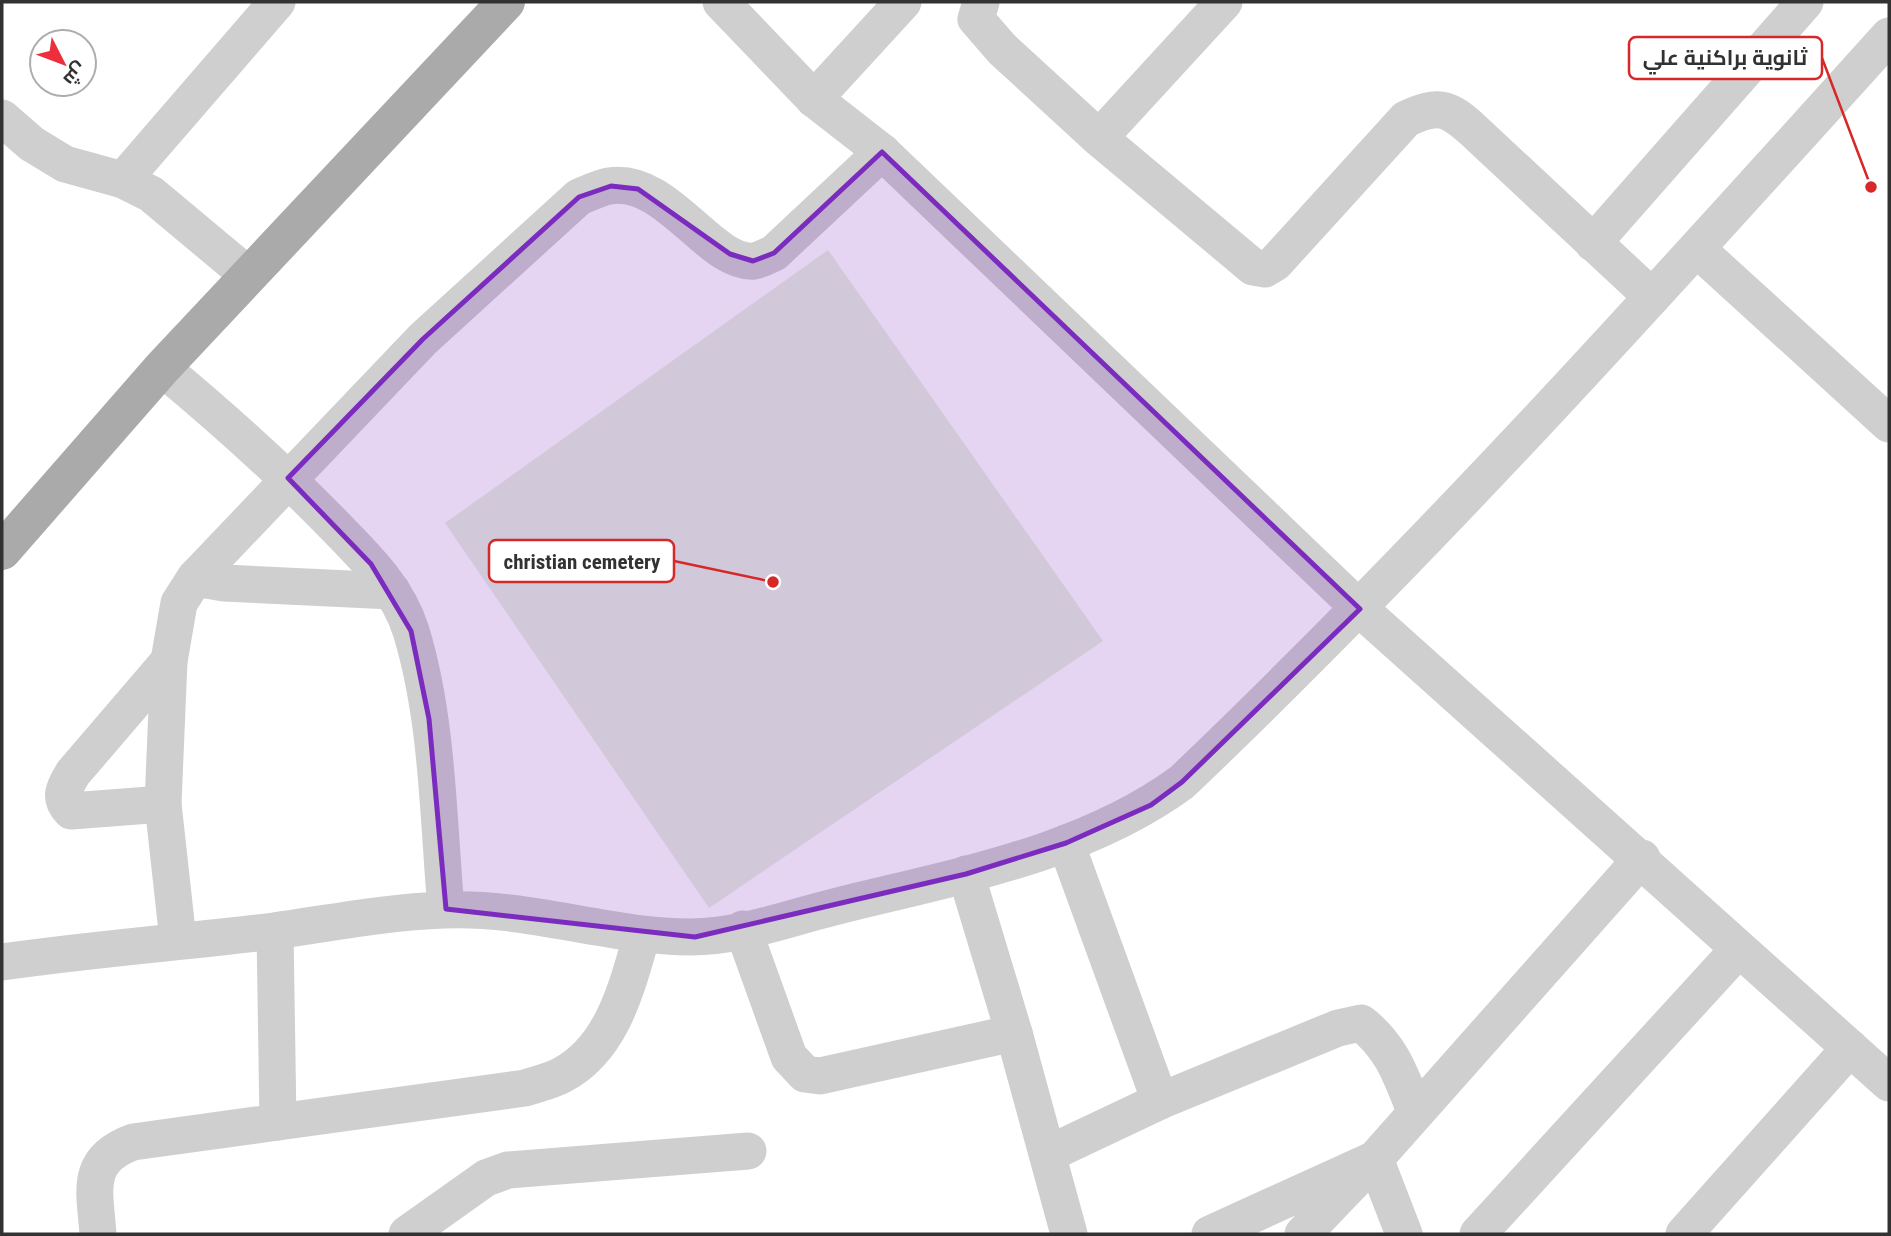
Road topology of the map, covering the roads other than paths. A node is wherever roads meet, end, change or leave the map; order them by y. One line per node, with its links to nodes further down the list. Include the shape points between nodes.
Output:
1 (277, 2): 13 (street)
2 (506, 2): 16 (main road)
3 (721, 2): 9 (street)
4 (904, 2): 9 (street)
5 (981, 2): 11 (street, via 976,19 983,29)
6 (1224, 2): 11 (street)
7 (1805, 2): 14 (street)
8 (1889, 36): 15 (street)
9 (814, 99): 12 (street)
10 (2, 118): 13 (street, via 65,164)
11 (1099, 138): 14 (street, via 1241,259 1265,269 1289,249 1406,119 1424,110 1444,109 1473,130)
12 (882, 152): 20 (street, via 774,253 753,261 730,254 668,205 638,189 611,186 579,197 424,339); 24 (street)
13 (123, 180): 16 (street, via 151,194)
14 (1593, 243): 17 (street)
15 (1697, 249): 17 (street); 19 (street)
16 (248, 275): 18 (main road)
17 (1652, 297): 24 (street, via 1600,358)
18 (162, 368): 20 (street); 21 (main road)
19 (1889, 424)
20 (288, 478): 22 (street); 23 (street, via 372,564)
21 (2, 551)
22 (195, 578): 23 (street); 25 (street, via 179,603)
23 (392, 591): 30 (street, via 411,631 429,719)
24 (1360, 609): 27 (street, via 1182,782 1152,805); 28 (street)
25 (169, 662): 26 (street); 26 (street, via 62,791 71,811)
26 (163, 804): 34 (street)
27 (1066, 843): 29 (street); 40 (street)
28 (1642, 858): 35 (street); 41 (street)
29 (966, 874): 31 (street); 37 (street)
30 (446, 909): 32 (street); 33 (street, via 569,921)
31 (743, 929): 33 (street, via 695,937); 37 (street, via 789,1057 805,1074 820,1076)
32 (275, 931): 34 (street); 42 (street)
33 (642, 935): 42 (street, via 623,1002 601,1039 562,1075 525,1088)
34 (178, 940): 36 (street)
35 (1738, 950): 38 (street); 52 (street)
36 (2, 962)
37 (1014, 1034): 44 (street)
38 (1850, 1048): 39 (street); 53 (street)
39 (1889, 1083)
40 (1160, 1101): 41 (street, via 1338,1028 1361,1023 1391,1052); 44 (street)
41 (1415, 1111): 45 (street)
42 (278, 1122): 46 (street, via 117,1148 99,1166 95,1180)
43 (748, 1151): 47 (street, via 509,1170 486,1178)
44 (1048, 1154): 48 (street)
45 (1375, 1159): 49 (street); 50 (street); 51 (street)
46 (98, 1234)
47 (407, 1234)
48 (1069, 1234)
49 (1210, 1234)
50 (1303, 1234)
51 (1404, 1234)
52 (1478, 1234)
53 (1684, 1234)

